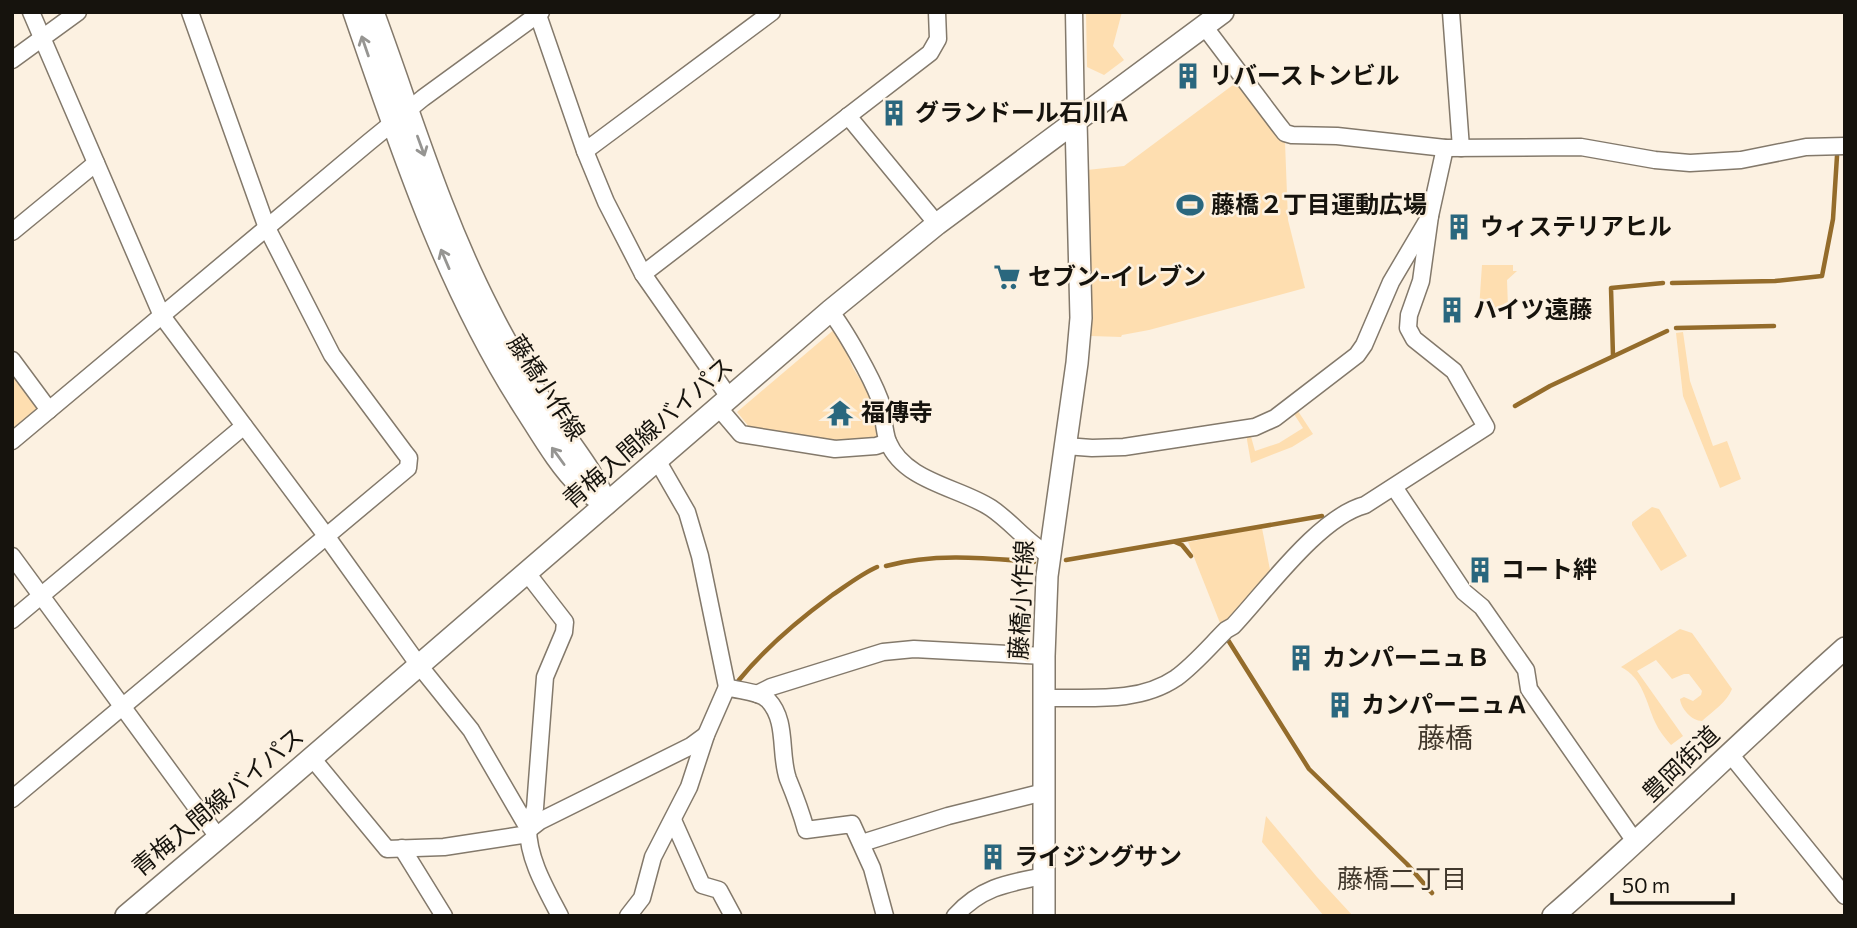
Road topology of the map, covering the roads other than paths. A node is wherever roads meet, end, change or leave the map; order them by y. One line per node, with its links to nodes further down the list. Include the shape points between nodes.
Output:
1 (31, 12): 13 (street)
2 (78, 12): 13 (street)
3 (190, 12): 24 (street)
4 (354, 12): 16 (main road, 藤橋小作線, one-way to 4)
5 (373, 12): 16 (main road, 藤橋小作線)
6 (772, 12): 20 (street)
7 (937, 12): 15 (street, via 934,48)
8 (1074, 12): 17 (street)
9 (1223, 12): 12 (main road, 青梅入間線バイパス)
10 (1451, 12): 19 (street)
11 (539, 13): 16 (street); 20 (street)
12 (1204, 26): 17 (main road, 青梅入間線バイパス); 19 (street, via 1285,132)
13 (42, 38): 14 (street); 21 (street)
14 (12, 60)
15 (849, 116): 23 (street); 26 (street)
16 (400, 117): 24 (street); 38 (main road, 藤橋小作線, via 488,309 554,421 593,474)
17 (1076, 121): 23 (main road, 青梅入間線バイパス); 35 (main road, 藤橋小作線, via 1081,318)
18 (1845, 146): 19 (street, via 1806,147 1704,163 1581,147)
19 (1453, 148): 22 (street)
20 (585, 151): 26 (street)
21 (96, 163): 25 (street); 28 (street)
22 (1430, 216): 35 (street, via 1391,282 1361,349 1275,418 1244,430 1143,445); 37 (street, via 1421,281 1408,328 1414,339 1454,371 1486,427)
23 (937, 224): 27 (main road, 青梅入間線バイパス)
24 (267, 228): 28 (street); 39 (street, via 332,355 408,458 405,471)
25 (12, 232)
26 (643, 274): 30 (street)
27 (830, 311): 30 (main road, 青梅入間線バイパス); 34 (street, via 879,398)
28 (162, 316): 31 (street); 32 (street)
29 (12, 360): 31 (street)
30 (724, 402): 34 (street, via 741,434 835,449); 36 (main road, 青梅入間線バイパス)
31 (49, 410): 33 (street)
32 (244, 426): 39 (street); 43 (street)
33 (12, 441)
34 (888, 442): 40 (street, via 903,463 988,507)
35 (1065, 446): 40 (main road, 藤橋小作線)
36 (657, 460): 38 (main road, 青梅入間線バイパス); 48 (street, via 687,512)
37 (1394, 487): 50 (street, via 1327,525 1233,626 1174,680 1152,690 1111,697); 61 (street, via 1464,592 1482,607 1526,670 1529,689)
38 (606, 504): 42 (main road, 青梅入間線バイパス)
39 (327, 537): 47 (street); 51 (street)
40 (1049, 555): 46 (main road, 藤橋小作線)
41 (12, 556): 43 (street)
42 (527, 573): 47 (main road, 青梅入間線バイパス); 58 (street, via 565,622 545,677 535,808)
43 (41, 596): 44 (street); 51 (street)
44 (12, 620)
45 (1845, 648): 53 (main road, 豊岡街道)
46 (1044, 656): 49 (street, via 914,649 883,652); 50 (main road, 藤橋小作線)
47 (418, 664): 54 (main road, 青梅入間線バイパス); 58 (street, via 471,730)
48 (727, 687): 49 (street); 52 (street)
49 (757, 694): 60 (street, via 767,699 775,713 788,778 806,830 852,824)
50 (1044, 698): 55 (main road, 藤橋小作線)
51 (122, 706): 56 (street); 59 (street)
52 (706, 736): 57 (street); 58 (street)
53 (1730, 754): 61 (main road, 豊岡街道); 64 (street)
54 (312, 758): 59 (main road, 青梅入間線バイパス); 62 (street, via 387,849)
55 (1044, 793): 60 (street); 63 (main road, 藤橋小作線)
56 (12, 799)
57 (673, 820): 68 (street, via 653,857 642,898); 69 (street, via 702,885 719,890)
58 (528, 828): 62 (street, via 522,835); 67 (street, via 538,872)
59 (218, 837): 65 (main road, 青梅入間線バイパス)
60 (862, 843): 70 (street)
61 (1636, 843): 73 (main road, 豊岡街道)
62 (402, 848): 66 (street)
63 (1044, 876): 71 (street, via 999,885); 72 (main road, 藤橋小作線)
64 (1845, 896)
65 (126, 916)
66 (444, 916)
67 (560, 916)
68 (628, 916)
69 (733, 916)
70 (886, 916)
71 (955, 916)
72 (1044, 916)
73 (1553, 916)

